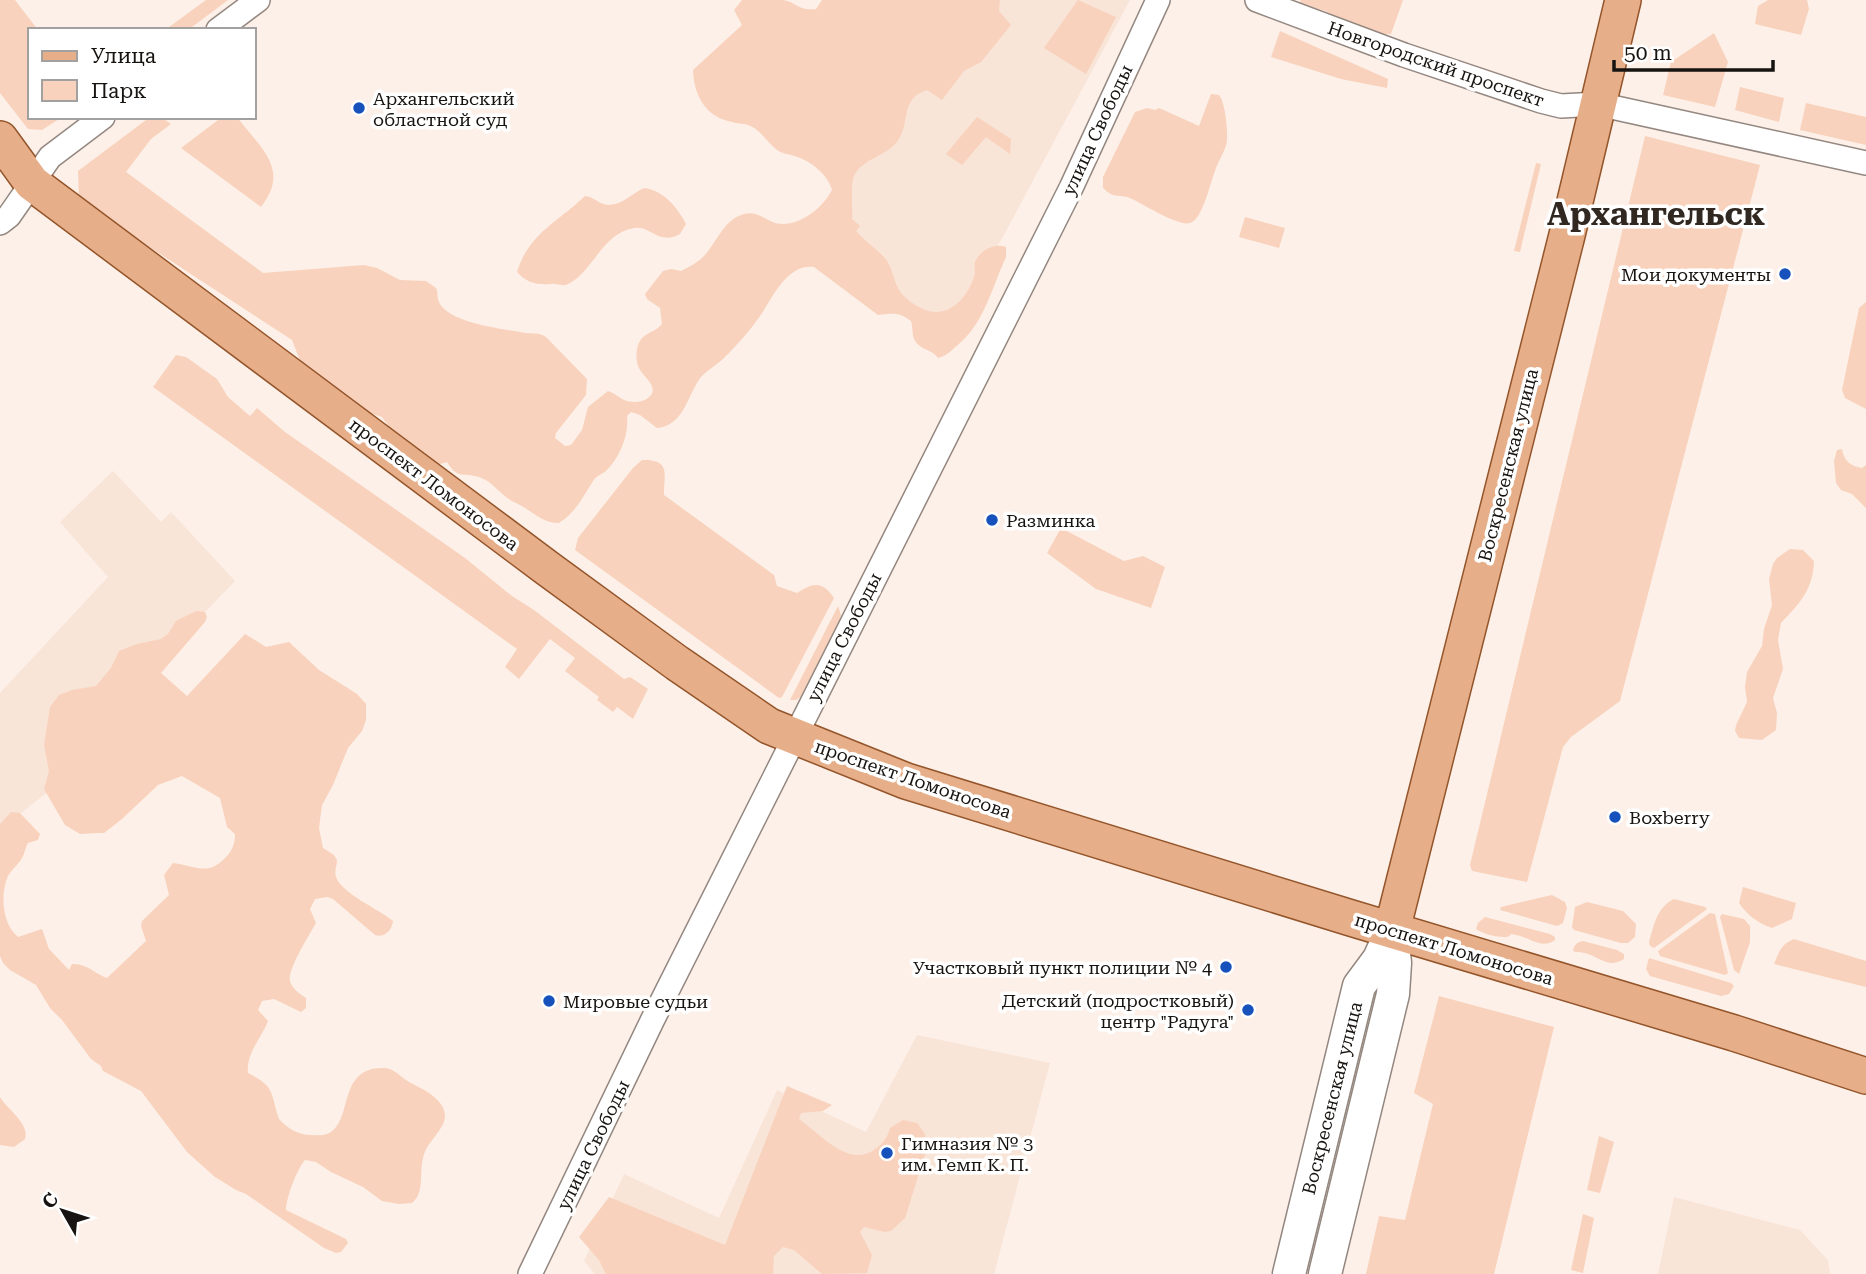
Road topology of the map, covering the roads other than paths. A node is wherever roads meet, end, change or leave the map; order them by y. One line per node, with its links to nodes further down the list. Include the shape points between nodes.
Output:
1 (258, 0): 5 (street)
2 (1158, 0): 12 (street, улица Свободы, via 1070,188)
3 (1256, 0): 6 (street, Новгородский проспект, via 1541,100 1561,106)
4 (1623, 0): 6 (main road, Воскресенская улица)
5 (221, 28)
6 (1598, 104): 9 (street, Новгородский проспект); 13 (main road, Воскресенская улица)
7 (100, 119): 10 (street, via 50,158)
8 (0, 139): 10 (main road, проспект Ломоносова)
9 (1866, 163)
10 (32, 183): 11 (street); 12 (main road, проспект Ломоносова, via 547,568 737,705)
11 (0, 223)
12 (793, 737): 13 (main road, проспект Ломоносова, via 906,781); 15 (street, улица Свободы)
13 (1392, 930): 14 (main road, проспект Ломоносова); 16 (main road, Воскресенская улица, via 1379,959 1359,986); 17 (main road, Воскресенская улица, via 1393,994)
14 (1866, 1076)
15 (530, 1274)
16 (1289, 1274)
17 (1325, 1274)

